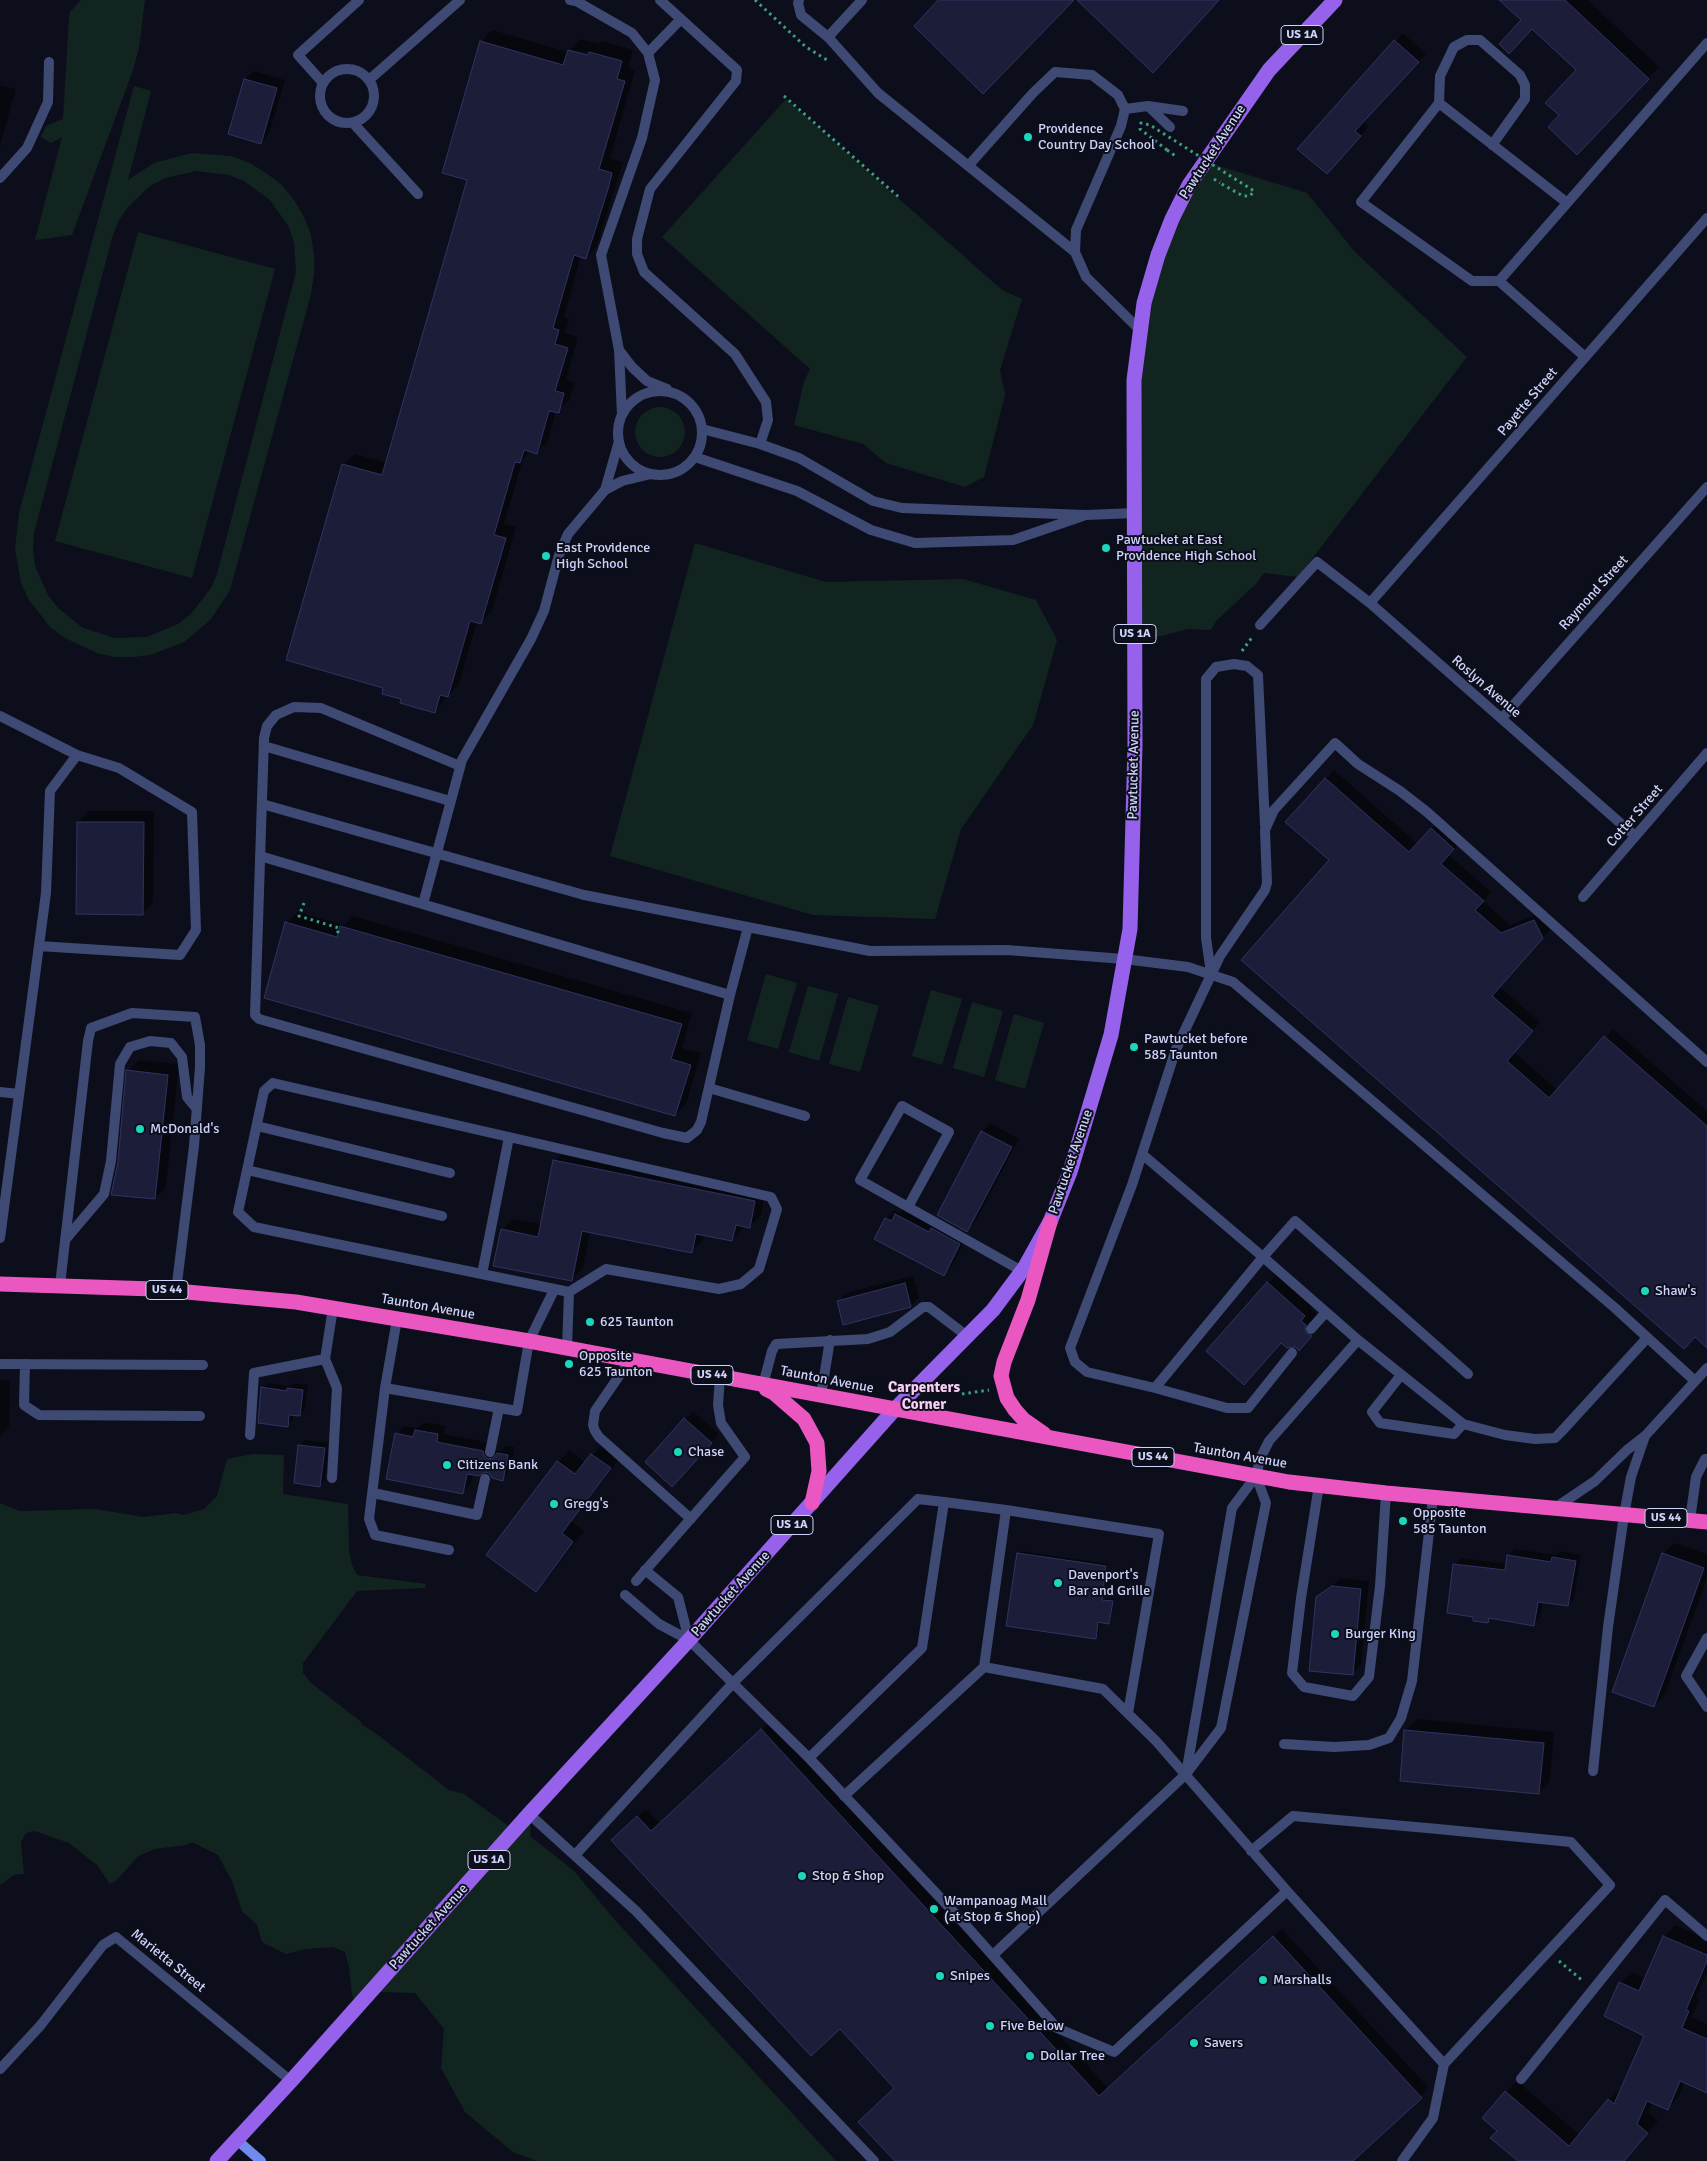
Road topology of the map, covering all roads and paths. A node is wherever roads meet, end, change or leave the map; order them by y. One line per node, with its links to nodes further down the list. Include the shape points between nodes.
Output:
1 (358, 0): 16 (street, via 298,55)
2 (570, 0): 12 (street, via 632,33)
3 (660, 0): 9 (street)
4 (755, 0): 14 (path, via 806,47)
5 (799, 0): 10 (street, via 801,15)
6 (862, 0): 10 (street)
7 (1335, 0): 35 (main road, Pawtucket Avenue / US 1A, via 1269,70 1189,185 1158,255 1144,303)
8 (458, 1): 15 (street)
9 (681, 19): 12 (street); 42 (street, via 737,70 736,81 650,189 637,239 637,254 644,272 736,354 766,402 768,420)
10 (828, 38): 26 (street, via 878,93)
11 (1707, 43): 31 (street)
12 (648, 53): 36 (street, via 655,80 642,138 601,255)
13 (49, 62): 27 (street, via 48,102 27,148)
14 (830, 62)
15 (369, 80): 16 (street, via 354,69 346,68 336,71); 22 (street, via 375,97 373,106 368,114)
16 (323, 82): 22 (street, via 320,100 328,116 344,124)
17 (784, 96): 30 (path)
18 (1439, 103): 24 (street); 24 (street, via 1440,76 1454,47 1467,40 1480,40 1520,75 1525,85 1525,99); 34 (street, via 1361,202 1472,281)
19 (1148, 106): 20 (street); 21 (street); 23 (street)
20 (1125, 109): 26 (street, via 1118,95 1092,75 1055,72); 33 (street, via 1121,126 1076,230)
21 (1183, 111)
22 (353, 123): 29 (street)
23 (1170, 127)
24 (1492, 144): 31 (street)
25 (1177, 157): 28 (path, bridge, via 1140,129 1141,123 1150,124 1254,191 1250,196 1243,196)
26 (968, 165): 33 (street)
27 (0, 178)
28 (1214, 179)
29 (418, 194)
30 (901, 199)
31 (1566, 202): 34 (street)
32 (1707, 218): 37 (street, Payette Street)
33 (1075, 252): 35 (street, via 1086,277)
34 (1498, 281): 37 (street)
35 (1141, 331): 47 (main road, Pawtucket Avenue / US 1A, via 1134,380)
36 (619, 350): 38 (street, via 647,381); 39 (street)
37 (1584, 356): 49 (street, Payette Street)
38 (676, 393): 39 (street, via 648,392 636,398); 40 (street, via 697,410)
39 (622, 415): 41 (street)
40 (702, 429): 42 (street); 43 (street, via 703,438)
41 (619, 440): 44 (street, via 627,459 638,469); 46 (street)
42 (760, 444): 48 (street, via 799,458 873,501 902,508)
43 (695, 457): 44 (street, via 679,471); 48 (street, via 797,491 872,530 915,543 1012,540)
44 (651, 474): 46 (street, via 622,481)
45 (1707, 487): 53 (street, Raymond Street)
46 (605, 490): 57 (street, via 568,534 544,611 531,640 475,734)
47 (1135, 513): 48 (street); 70 (main road, Pawtucket Avenue / US 1A, via 1135,745 1130,929)
48 (1086, 514)
49 (1370, 603): 50 (street, Roslyn Avenue, via 1317,562); 53 (street, Roslyn Avenue)
50 (1260, 624): 51 (path)
51 (1234, 664): 60 (street, via 1247,666 1258,675); 71 (street, via 1216,667 1206,679 1206,938)
52 (0, 716): 56 (street)
53 (1502, 718): 61 (street, Roslyn Avenue)
54 (264, 746): 57 (street, via 267,726 276,715 294,707 321,708); 58 (street); 59 (street)
55 (1707, 753): 61 (street, Cotter Street)
56 (77, 755): 69 (street, via 50,790 46,893); 69 (street, via 119,768 192,812 196,930 180,955)
57 (460, 766): 58 (street)
58 (450, 801): 62 (street)
59 (262, 804): 62 (street); 63 (street)
60 (1265, 830): 71 (street, via 1266,890); 73 (street, via 1274,810 1335,742 1358,764 1427,812)
61 (1635, 836): 64 (street, Cotter Street)
62 (435, 854): 66 (street); 67 (street, via 584,895)
63 (260, 856): 66 (street); 74 (street, via 255,1015 259,1019 687,1138 702,1122)
64 (1583, 897)
65 (304, 903): 68 (path, via 300,916 339,928)
66 (423, 904): 72 (street)
67 (748, 927): 70 (street, via 870,951 1007,950); 72 (street)
68 (337, 935)
69 (39, 946): 76 (street)
70 (1124, 959): 71 (street, via 1172,964); 86 (main road, Pawtucket Avenue / US 1A, via 1111,1035 1073,1162)
71 (1211, 973): 81 (street, via 1176,1049); 102 (street, via 1244,990)
72 (730, 995): 74 (street)
73 (1707, 1062)
74 (710, 1088): 78 (street)
75 (0, 1092): 76 (street)
76 (19, 1094): 87 (street)
77 (197, 1109): 88 (street, via 187,1097 182,1057 171,1043 150,1041 130,1047 120,1064 111,1161 104,1194); 88 (street, via 200,1045 195,1017 132,1013 91,1028); 95 (street)
78 (805, 1116)
79 (256, 1126): 80 (street, via 264,1091 274,1083); 82 (street); 83 (street)
80 (509, 1137): 91 (street); 96 (street, via 747,1190 771,1197 777,1209 759,1268 741,1284 719,1289 606,1269)
81 (1142, 1154): 89 (street); 120 (street, via 1070,1348 1074,1362 1087,1372)
82 (247, 1170): 85 (street); 91 (street, via 238,1212 254,1227)
83 (450, 1173)
84 (908, 1208): 84 (street, via 860,1180 902,1106 949,1132); 90 (street)
85 (442, 1216)
86 (1050, 1222): 90 (main road, Pawtucket Avenue / US 1A); 130 (highway, via 1028,1300 1001,1376 1007,1398 1015,1410)
87 (0, 1238)
88 (65, 1240): 93 (street)
89 (1263, 1257): 98 (street); 114 (street, via 1295,1221); 120 (street)
90 (1022, 1271): 101 (main road, Pawtucket Avenue / US 1A, via 993,1310)
91 (482, 1274): 94 (street)
92 (0, 1284): 93 (highway, Taunton Avenue / US 44)
93 (60, 1285): 95 (highway, Taunton Avenue / US 44)
94 (554, 1290): 96 (street); 105 (street)
95 (176, 1291): 97 (highway, Taunton Avenue / US 44)
96 (569, 1292): 106 (street)
97 (333, 1308): 99 (highway, Taunton Avenue / US 44); 108 (street)
98 (1326, 1312): 100 (street); 104 (street)
99 (397, 1319): 105 (highway, Taunton Avenue / US 44); 119 (street)
100 (1311, 1329)
101 (967, 1336): 103 (street, via 929,1307 923,1307 890,1332 868,1338); 125 (main road, Pawtucket Avenue / US 1A)
102 (1647, 1338): 117 (street); 127 (street, via 1555,1438 1504,1435)
103 (830, 1340): 118 (street, via 776,1344); 123 (street)
104 (1358, 1340): 115 (street); 133 (street, via 1269,1442)
105 (529, 1341): 106 (highway, Taunton Avenue / US 44); 124 (street, via 517,1411)
106 (567, 1348): 109 (highway, Taunton Avenue / US 44)
107 (1292, 1353): 120 (street, via 1248,1408 1227,1408)
108 (326, 1359): 128 (street, via 254,1373); 134 (street, via 337,1388)
109 (630, 1360): 116 (highway, Taunton Avenue / US 44); 145 (street, via 598,1404 593,1418 595,1431)
110 (0, 1364): 111 (street)
111 (25, 1364): 112 (street); 126 (street, via 24,1405 39,1415)
112 (203, 1365)
113 (1707, 1368): 117 (street)
114 (1468, 1374)
115 (1401, 1375): 127 (street); 127 (street, via 1372,1412 1380,1423 1454,1434)
116 (720, 1377): 118 (highway, Taunton Avenue / US 44); 145 (street, via 718,1405 721,1423 745,1457)
117 (1695, 1382): 129 (street)
118 (757, 1384): 123 (highway, Taunton Avenue / US 44); 141 (highway, via 792,1406 812,1432 818,1449 819,1471)
119 (385, 1388): 124 (street); 137 (street)
120 (1155, 1388)
121 (990, 1390): 122 (path)
122 (962, 1394)
123 (821, 1396): 125 (highway, Taunton Avenue / US 44)
124 (499, 1408): 131 (street)
125 (895, 1409): 130 (highway, Taunton Avenue / US 44); 141 (main road, Pawtucket Avenue / US 1A)
126 (200, 1416)
127 (1463, 1424)
128 (250, 1435)
129 (1645, 1436): 142 (street, via 1595,1481); 144 (street, via 1631,1477)
130 (1049, 1438): 133 (highway, Taunton Avenue / US 44)
131 (490, 1452)
132 (1707, 1459): 146 (street, via 1696,1477)
133 (1256, 1476): 136 (highway, Taunton Avenue / US 44); 161 (street, via 1232,1508); 161 (street, via 1266,1504 1221,1728)
134 (332, 1478)
135 (484, 1479): 137 (street, via 477,1515)
136 (1319, 1486): 138 (highway, Taunton Avenue / US 44); 138 (street, via 1292,1674 1304,1688 1353,1696 1369,1677 1380,1586)
137 (373, 1493): 148 (street, via 369,1519 375,1535)
138 (1386, 1493): 139 (highway, Taunton Avenue / US 44)
139 (1434, 1497): 142 (highway, Taunton Avenue / US 44); 158 (street, via 1412,1681 1401,1718 1389,1738 1369,1745)
140 (944, 1502): 143 (street); 155 (street, via 918,1499); 159 (street, via 922,1648)
141 (812, 1503): 153 (main road, Pawtucket Avenue / US 1A)
142 (1554, 1509): 144 (highway, Taunton Avenue / US 44)
143 (1006, 1510): 154 (street); 157 (street, via 1160,1534)
144 (1624, 1515): 146 (highway, Taunton Avenue / US 44); 160 (street)
145 (691, 1519): 149 (street)
146 (1690, 1520): 147 (highway, Taunton Avenue / US 44)
147 (1707, 1522)
148 (448, 1550)
149 (645, 1570): 150 (street); 153 (street, via 678,1597)
150 (636, 1581)
151 (625, 1595): 153 (street, via 659,1624)
152 (1707, 1638): 156 (street, via 1686,1676)
153 (689, 1640): 155 (street); 163 (main road, Pawtucket Avenue / US 1A)
154 (984, 1667): 157 (street, via 1103,1689); 162 (street)
155 (733, 1683): 159 (street); 165 (street)
156 (1707, 1707)
157 (1128, 1713): 161 (street)
158 (1284, 1744)
159 (809, 1758): 162 (street)
160 (1592, 1770)
161 (1186, 1774): 164 (street); 169 (street)
162 (844, 1796): 169 (street)
163 (529, 1814): 165 (street); 174 (main road, Pawtucket Avenue / US 1A)
164 (1251, 1851): 166 (street); 168 (street, via 1293,1816 1571,1842 1610,1885)
165 (576, 1854): 178 (street, via 636,1911)
166 (1287, 1891): 169 (street, via 1114,2052 1057,2028); 171 (street)
167 (1707, 1936): 170 (street, via 1665,1900)
168 (1548, 1952): 170 (path); 171 (street)
169 (993, 1955)
170 (1594, 1989): 173 (street)
171 (1444, 2064): 179 (street, via 1433,2118)
172 (0, 2068): 174 (street, Marietta Street, via 40,2026 103,1945 116,1937)
173 (1521, 2079)
174 (291, 2081): 175 (main road, Pawtucket Avenue / US 1A)
175 (237, 2140): 176 (main road, Pawtucket Avenue / US 1A); 177 (street)
176 (217, 2161)
177 (260, 2161)
178 (874, 2161)
179 (1402, 2161)

